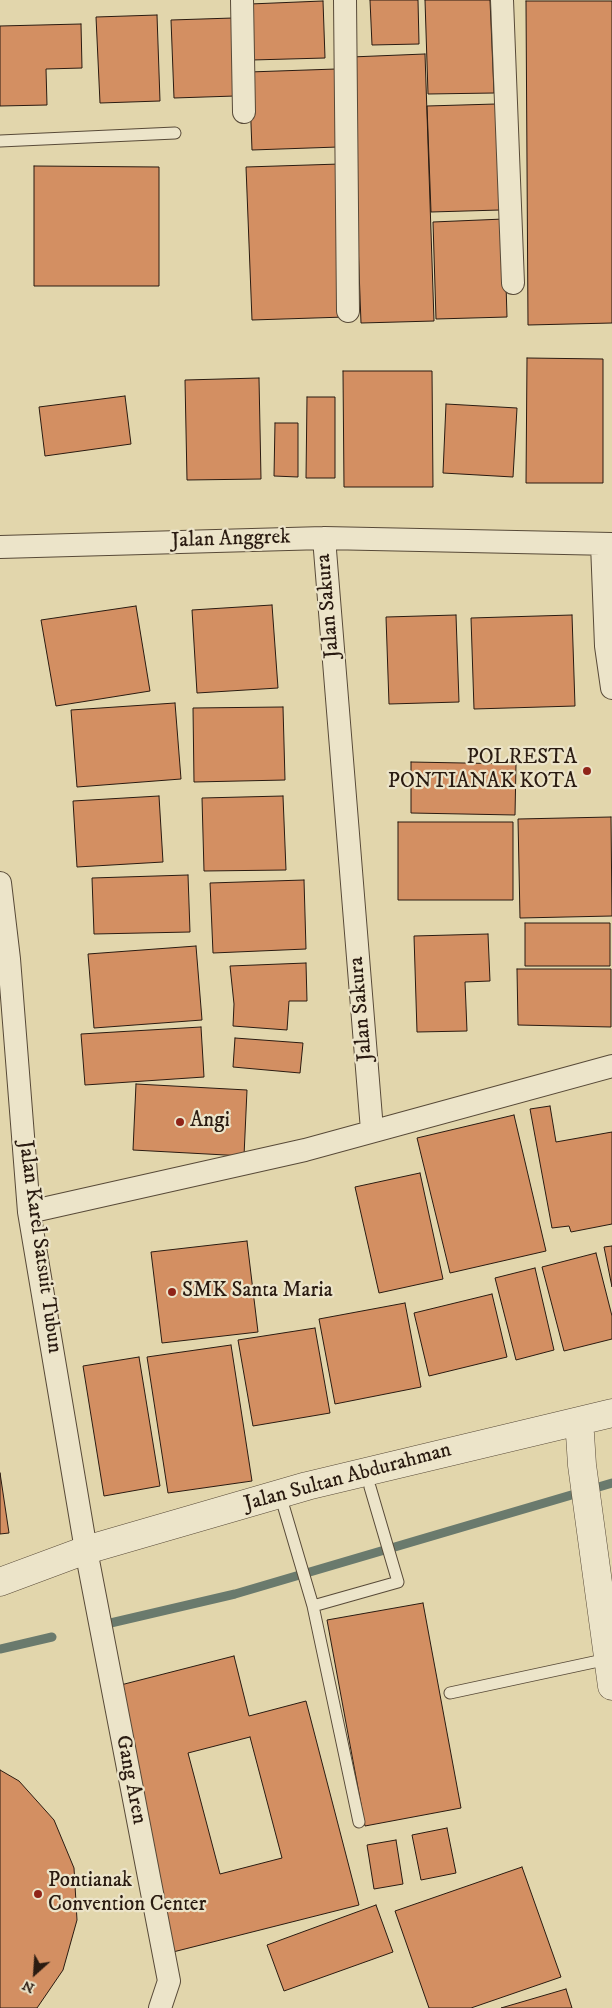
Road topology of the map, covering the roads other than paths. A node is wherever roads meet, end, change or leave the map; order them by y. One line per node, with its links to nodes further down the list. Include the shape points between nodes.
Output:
1 (242, 0): 4 (street)
2 (345, 0): 8 (street)
3 (502, 0): 7 (street)
4 (244, 112)
5 (175, 132): 6 (lane)
6 (0, 141)
7 (513, 282)
8 (348, 311)
9 (324, 538): 10 (street, Jalan Anggrek); 11 (street, Jalan Anggrek); 15 (street, Jalan Sakura)
10 (607, 544): 12 (street, via 606,646)
11 (0, 547)
12 (612, 688)
13 (0, 883): 16 (street, Jalan Karel Satsuit Tubun)
14 (612, 1066): 15 (street)
15 (372, 1130): 16 (street, via 305,1150)
16 (30, 1212): 22 (street, Jalan Karel Satsuit Tubun)
17 (612, 1413): 22 (street, Jalan Sultan Abdurahman, via 307,1486)
18 (612, 1427): 19 (street, Jalan Sultan Abdurahman)
19 (580, 1434): 20 (street, Jalan Sultan Abdurahman); 25 (street)
20 (370, 1487): 21 (street, Jalan Sultan Abdurahman); 24 (lane, via 398,1582)
21 (284, 1508): 22 (street, Jalan Sultan Abdurahman); 24 (lane)
22 (86, 1550): 23 (street, Jalan Sultan Abdurahman); 29 (street, Gang Aren, via 169,1981)
23 (0, 1582)
24 (313, 1606): 28 (lane)
25 (608, 1658): 26 (street); 27 (lane)
26 (612, 1686)
27 (450, 1693)
28 (359, 1822)
29 (160, 2008)

